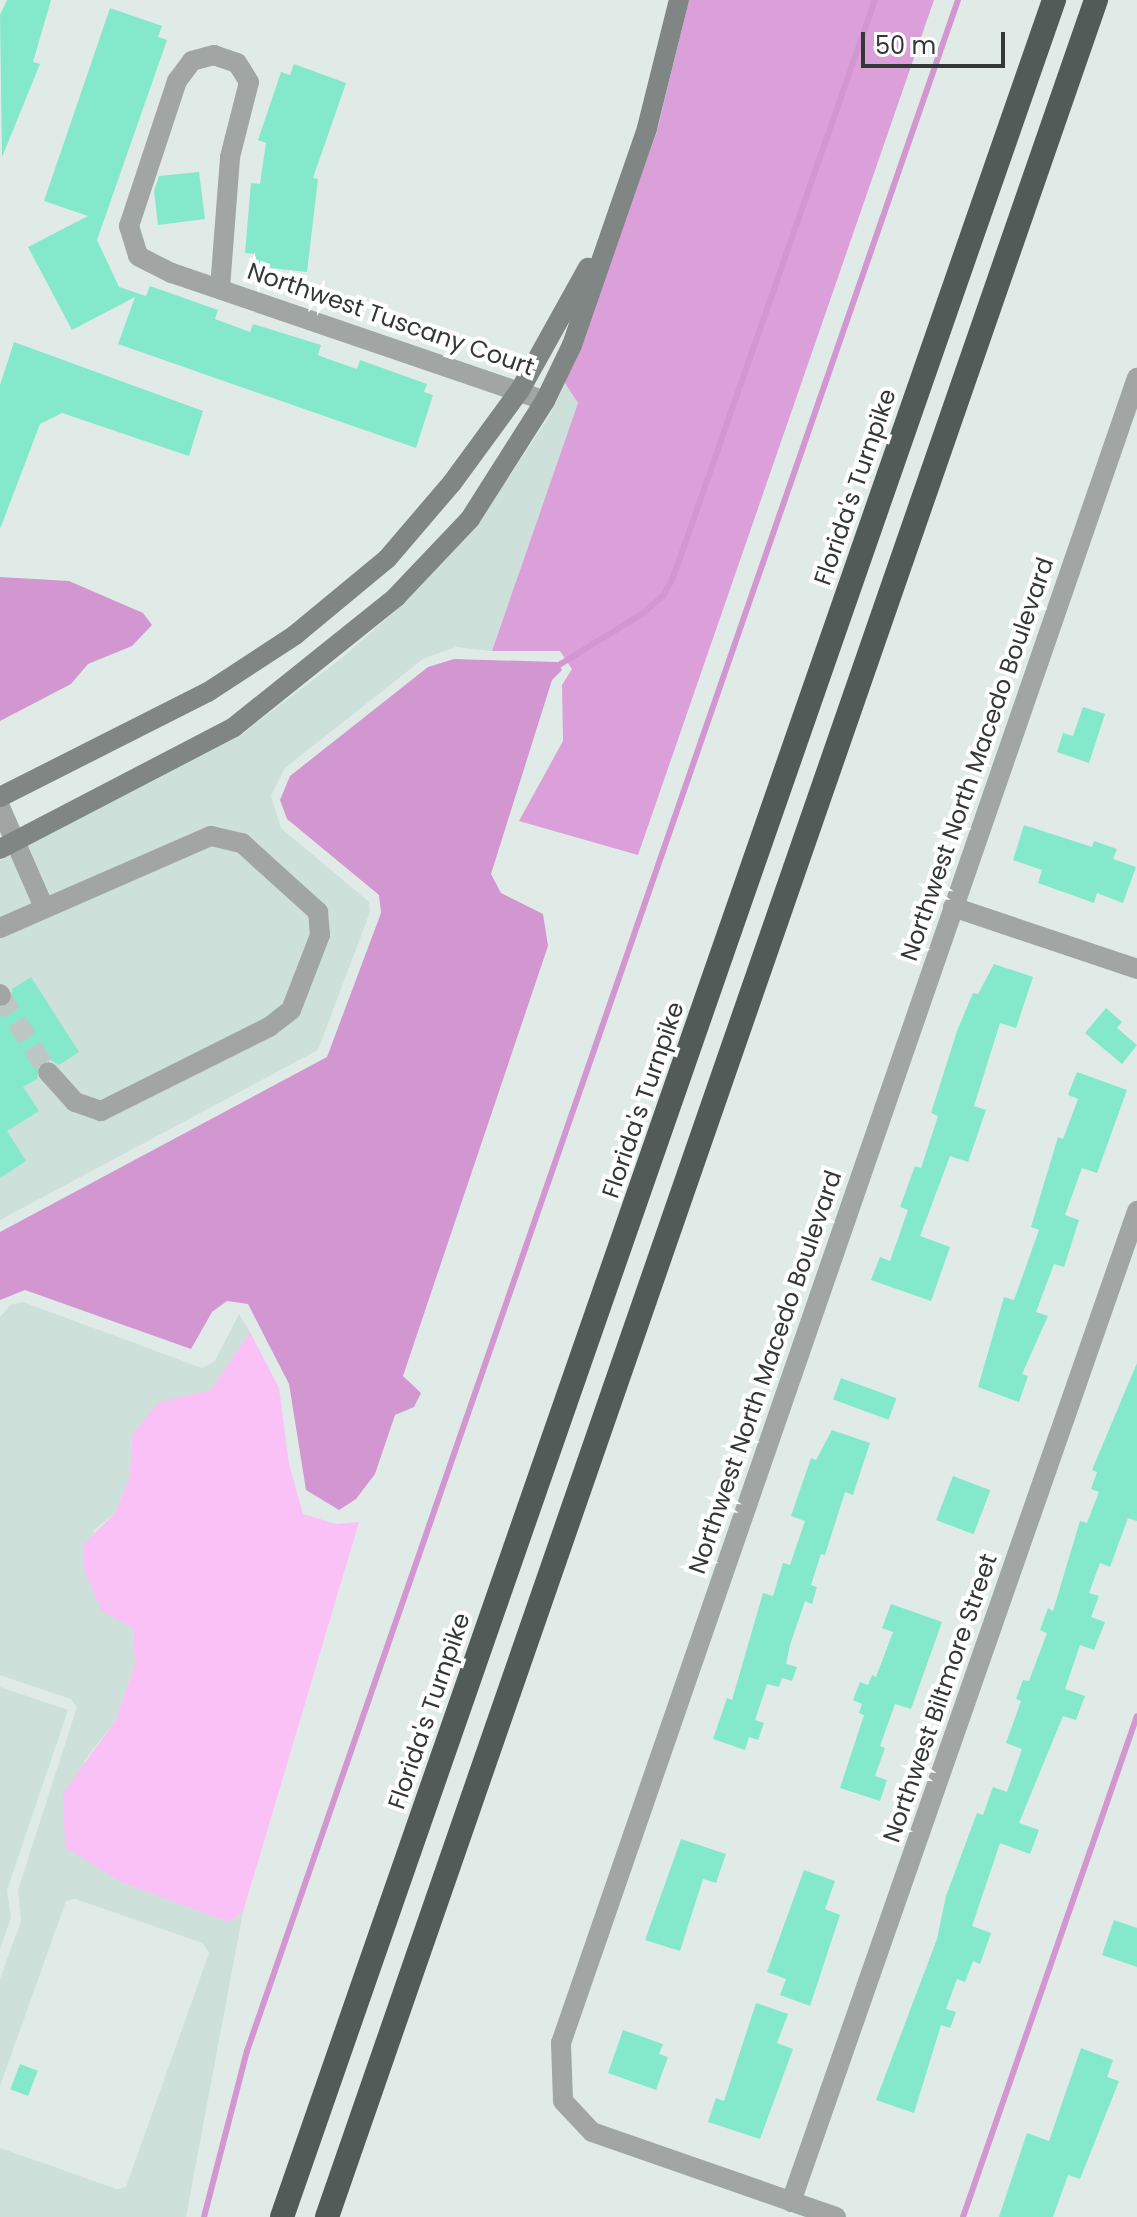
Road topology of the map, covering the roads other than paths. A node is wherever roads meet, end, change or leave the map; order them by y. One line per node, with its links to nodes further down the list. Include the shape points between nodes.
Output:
1 (679, 0): 4 (street)
2 (1054, 0): 19 (highway, Florida's Turnpike)
3 (1096, 0): 20 (highway)
4 (620, 209): 7 (street); 8 (street, via 572,345)
5 (220, 288): 5 (street, Northwest Tuscany Court, via 230,157 249,82 237,63 214,55 192,61 177,81 128,237 138,256 152,265); 7 (street, Northwest Tuscany Court)
6 (1137, 378): 13 (street, Northwest North Macedo Boulevard)
7 (520, 390): 8 (street, Northwest Tuscany Court); 9 (street, via 452,483 387,559 295,635 208,692)
8 (545, 401): 11 (street, via 470,519 396,597 337,649 234,727)
9 (0, 797)
10 (0, 807): 11 (street)
11 (7, 844): 12 (street)
12 (44, 907): 14 (street); 16 (street, via 211,836 242,843 282,879 318,912 320,935 291,1010 269,1027 101,1111 75,1102)
13 (953, 907): 15 (street); 18 (street, Northwest North Macedo Boulevard, via 561,2043 563,2101 592,2132)
14 (0, 928)
15 (1137, 969)
16 (48, 1072)
17 (1137, 1211): 18 (street, Northwest Biltmore Street)
18 (791, 2202): 21 (street, Northwest North Macedo Boulevard)
19 (282, 2217)
20 (327, 2217)
21 (836, 2217)

